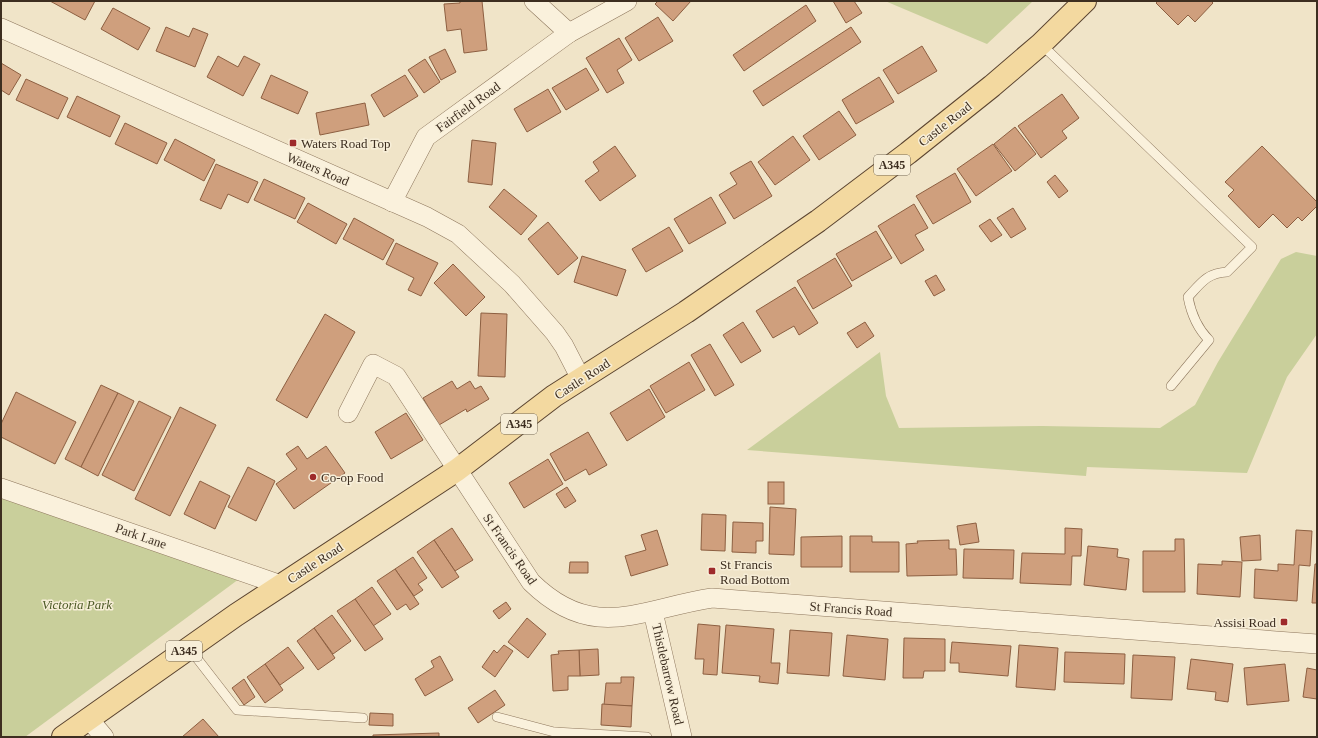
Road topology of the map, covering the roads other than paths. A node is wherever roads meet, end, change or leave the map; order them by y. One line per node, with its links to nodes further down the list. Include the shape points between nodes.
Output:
1 (534, 1): 5 (street)
2 (627, 1): 5 (street, Fairfield Road)
3 (1085, 1): 6 (main road, Castle Road / A345)
4 (1, 28): 7 (street, Waters Road)
5 (569, 34): 7 (street, Fairfield Road, via 426,137)
6 (1041, 44): 8 (main road, Castle Road / A345, via 958,114 842,203 686,312); 9 (lane, via 1252,247 1227,272 1215,273 1206,278 1188,296 1201,332 1209,340)
7 (392, 202): 8 (street, Waters Road, via 458,234 480,253 512,284 555,333)
8 (581, 379): 11 (main road, Castle Road / A345, via 554,396)
9 (1171, 386)
10 (348, 413): 11 (street, St Francis Road, via 373,364 379,367 396,376)
11 (457, 470): 13 (main road, Castle Road / A345); 14 (street, St Francis Road, via 513,557 544,595 572,612 588,615 625,617)
12 (1, 488): 13 (street, Park Lane)
13 (281, 585): 16 (main road, Castle Road / A345)
14 (653, 612): 15 (street, St Francis Road, via 712,598); 23 (street, Thistlebarrow Road)
15 (1317, 644)
16 (189, 648): 18 (main road, Castle Road / A345); 19 (lane, via 237,710)
17 (497, 717): 22 (lane, via 554,732)
18 (88, 718): 20 (main road, Castle Road / A345); 21 (street)
19 (363, 718)
20 (63, 737)
21 (104, 737)
22 (647, 737)
23 (682, 737)

